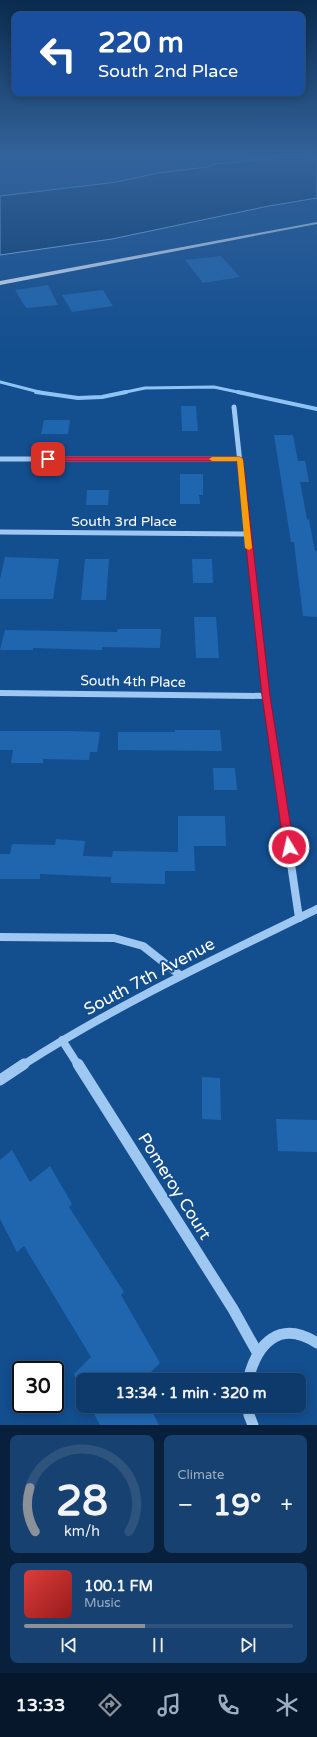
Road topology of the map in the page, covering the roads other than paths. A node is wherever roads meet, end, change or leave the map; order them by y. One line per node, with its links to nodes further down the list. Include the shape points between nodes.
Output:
1 (317, 223): 2 (main road)
2 (0, 283)
3 (234, 407): 5 (street)
4 (0, 459): 5 (street)
5 (240, 459): 7 (street)
6 (0, 532): 7 (street, South 3rd Place)
7 (247, 534): 9 (street)
8 (0, 693): 9 (street, South 4th Place)
9 (266, 696): 11 (street)
10 (317, 909): 11 (street, South 7th Avenue)
11 (299, 918): 13 (street, South 7th Avenue)
12 (0, 937): 13 (street, via 114,938 143,946)
13 (181, 976): 14 (street, South 7th Avenue)
14 (62, 1040): 15 (street, South 7th Avenue); 17 (street, Pomeroy Court, via 233,1309)
15 (0, 1080)
16 (317, 1343): 17 (street, via 298,1333 283,1333 269,1340)
17 (257, 1352): 18 (street)
18 (249, 1373)
19 (249, 1413): 20 (street)
20 (253, 1425)

